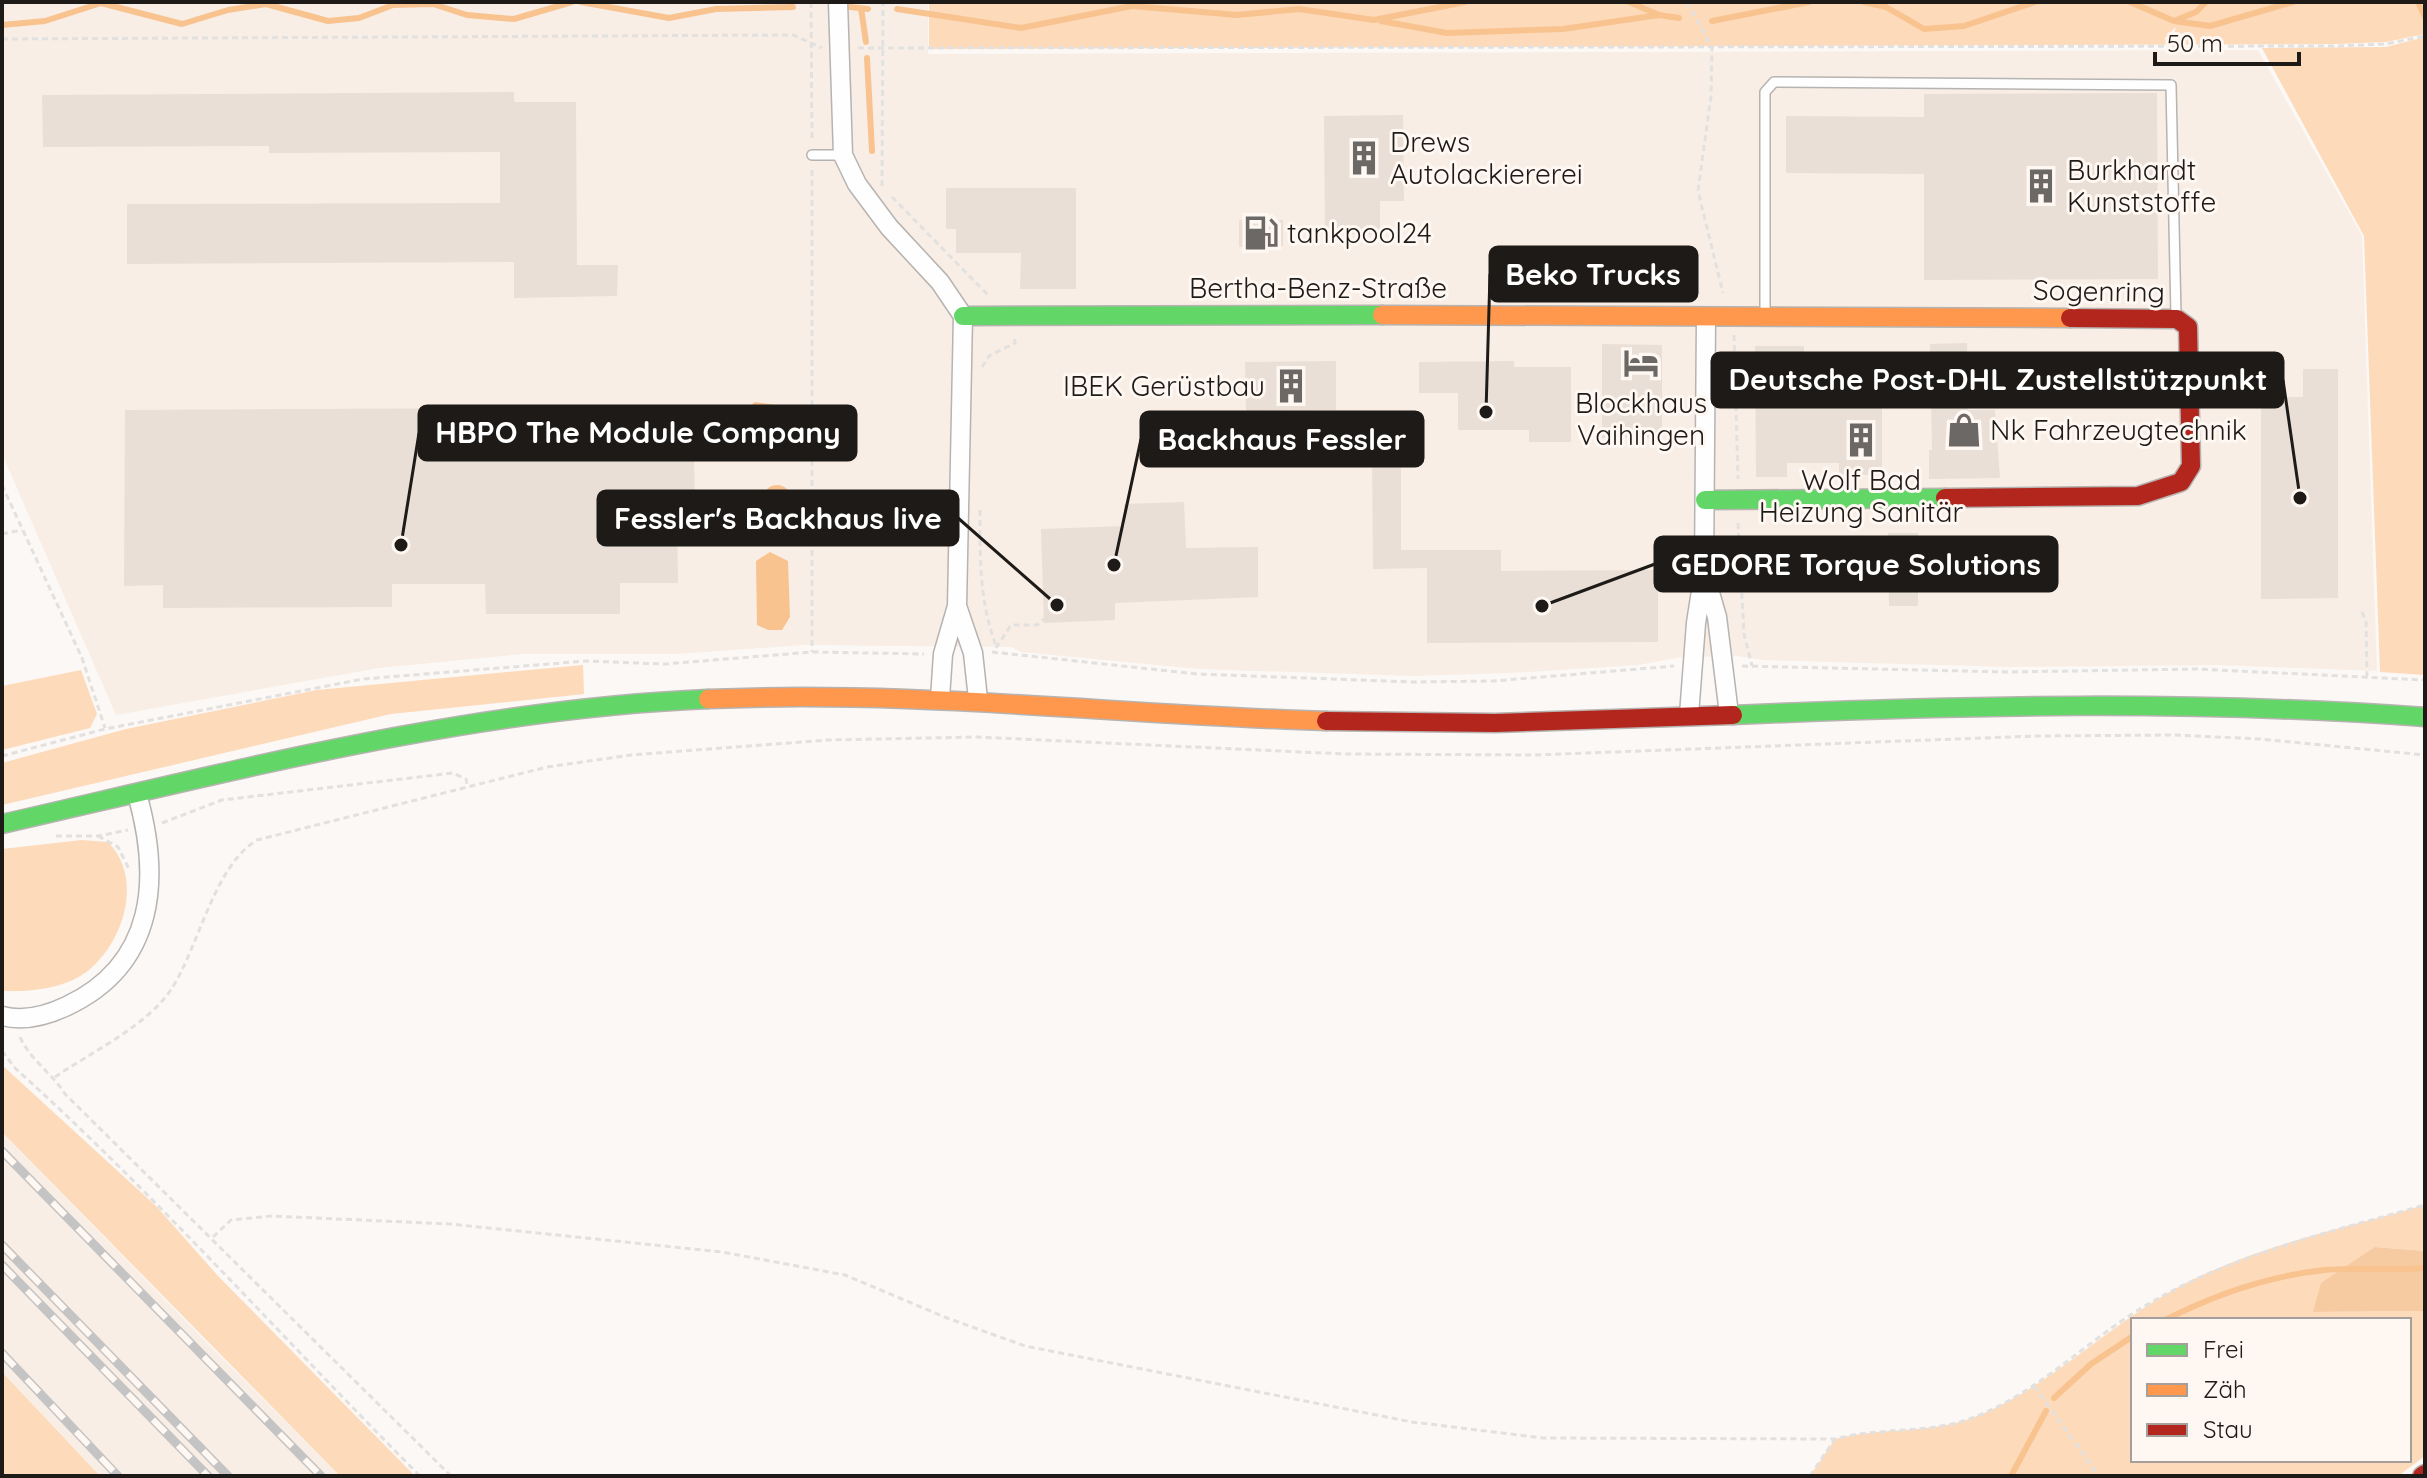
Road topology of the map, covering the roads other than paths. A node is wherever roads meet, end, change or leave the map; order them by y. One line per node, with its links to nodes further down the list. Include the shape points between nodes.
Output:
1 (838, 2): 3 (street)
2 (812, 155): 3 (lane)
3 (843, 155): 5 (street, via 889,227 940,282)
4 (1765, 314): 6 (street, Sogenring); 7 (street, Sogenring); 7 (lane, via 1765,92 1774,82 2171,85)
5 (963, 316): 6 (street, Bertha-Benz-Straße); 10 (street)
6 (1706, 317): 8 (street)
7 (2177, 319): 8 (street, Sogenring, via 2188,327 2190,346 2191,466 2181,482 2163,490 2138,496 2024,499)
8 (1705, 500): 9 (street)
9 (1704, 572): 13 (street, via 1717,617); 14 (street)
10 (957, 606): 11 (street, via 943,654); 12 (street, via 973,653)
11 (940, 698): 12 (street); 16 (street, via 771,696 542,715 327,749)
12 (978, 699): 14 (street, via 1349,723)
13 (1729, 714): 14 (street); 15 (street, via 2117,703)
14 (1689, 715)
15 (2425, 717)
16 (137, 794): 17 (street); 18 (street, via 150,874 146,911 122,964 83,999)
17 (2, 824)
18 (10, 1018)

